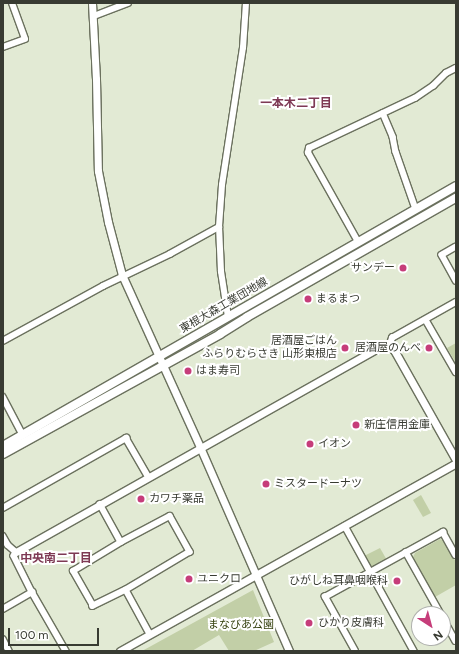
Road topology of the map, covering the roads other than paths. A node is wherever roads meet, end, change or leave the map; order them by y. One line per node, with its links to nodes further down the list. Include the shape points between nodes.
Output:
1 (12, 3): 6 (street, via 25,39)
2 (92, 3): 5 (street)
3 (128, 3): 5 (street)
4 (246, 3): 12 (street, via 243,48 222,185)
5 (94, 16): 15 (street, via 98,171)
6 (3, 47)
7 (456, 68): 8 (street, via 446,73 429,90)
8 (383, 113): 11 (street); 13 (street, via 309,148 308,153)
9 (456, 186): 11 (main road, 東根大森工業団地線)
10 (456, 198): 23 (main road, 東根大森工業団地線)
11 (416, 209): 13 (main road, 東根大森工業団地線)
12 (219, 227): 15 (street, via 170,254); 18 (street)
13 (358, 242): 18 (main road, 東根大森工業団地線)
14 (456, 247): 16 (street, via 442,255)
15 (122, 275): 20 (street); 22 (street)
16 (456, 280)
17 (456, 302): 19 (street)
18 (228, 317): 22 (main road, 東根大森工業団地線)
19 (426, 320): 21 (street, via 392,338); 24 (street)
20 (3, 341)
21 (389, 346): 28 (street, via 381,346); 30 (street, via 394,350)
22 (158, 356): 23 (street); 26 (main road, 東根大森工業団地線)
23 (163, 365): 28 (street); 29 (main road, 東根大森工業団地線)
24 (456, 372)
25 (3, 397): 26 (street)
26 (23, 435): 27 (main road, 東根大森工業団地線)
27 (3, 446)
28 (200, 447): 32 (street); 42 (street)
29 (3, 454)
30 (456, 460)
31 (456, 463): 35 (street)
32 (148, 476): 33 (street); 34 (street, via 126,438)
33 (100, 504): 37 (street); 38 (street)
34 (3, 508)
35 (345, 526): 41 (street); 42 (street)
36 (3, 536): 38 (street)
37 (121, 542): 43 (street, via 73,571 93,606); 43 (street, via 170,516 190,552)
38 (16, 552): 44 (street, via 14,556)
39 (406, 552): 40 (street, via 443,532); 41 (street); 45 (street)
40 (456, 555)
41 (370, 572): 55 (street, via 325,597); 56 (street)
42 (256, 575): 48 (street); 54 (street)
43 (126, 590): 48 (street)
44 (32, 592): 46 (street); 52 (street)
45 (436, 606)
46 (3, 609)
47 (451, 632): 50 (street)
48 (150, 634): 53 (street)
49 (3, 639): 51 (street)
50 (456, 641)
51 (10, 651)
52 (66, 651)
53 (120, 651)
54 (289, 651)
55 (355, 651)
56 (414, 651)

